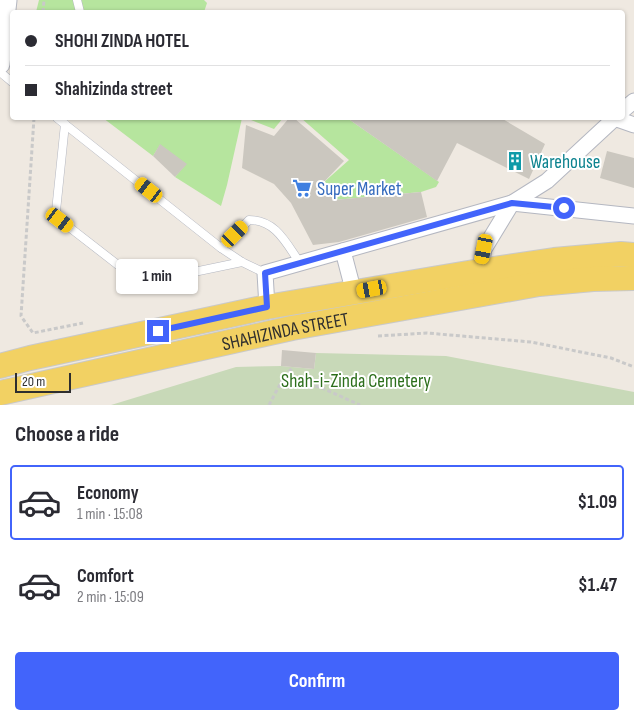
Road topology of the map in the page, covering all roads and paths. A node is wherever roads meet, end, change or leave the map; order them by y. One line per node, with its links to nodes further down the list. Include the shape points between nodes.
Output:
1 (7, 0): 2 (street)
2 (0, 64)
3 (0, 72): 4 (lane)
4 (10, 80)
5 (60, 120): 8 (lane)
6 (613, 120): 10 (street, via 547,181)
7 (620, 120): 9 (street)
8 (65, 124): 12 (lane); 15 (lane, via 56,211 60,220 136,279 146,282)
9 (634, 125)
10 (512, 203): 11 (street); 13 (street); 17 (street, via 484,249)
11 (634, 216)
12 (221, 248): 15 (lane); 16 (lane, via 249,220 259,220 281,235)
13 (342, 251): 16 (street); 20 (street)
14 (634, 255): 17 (main road, SHAHIZINDA STREET, via 554,260)
15 (242, 262): 18 (lane)
16 (300, 263): 18 (street)
17 (480, 271): 20 (main road, SHAHIZINDA STREET)
18 (265, 273): 21 (street)
19 (634, 278): 27 (main road, SHAHIZINDA STREET, via 538,284 292,328)
20 (354, 292): 21 (main road, SHAHIZINDA STREET)
21 (267, 307): 23 (main road, SHAHIZINDA STREET)
22 (444, 334): 25 (path, via 531,342 611,358)
23 (0, 366)
24 (293, 367): 26 (path)
25 (634, 367)
26 (284, 377): 28 (path); 29 (path, via 322,388)
27 (0, 393)
28 (269, 405)
29 (360, 405)

